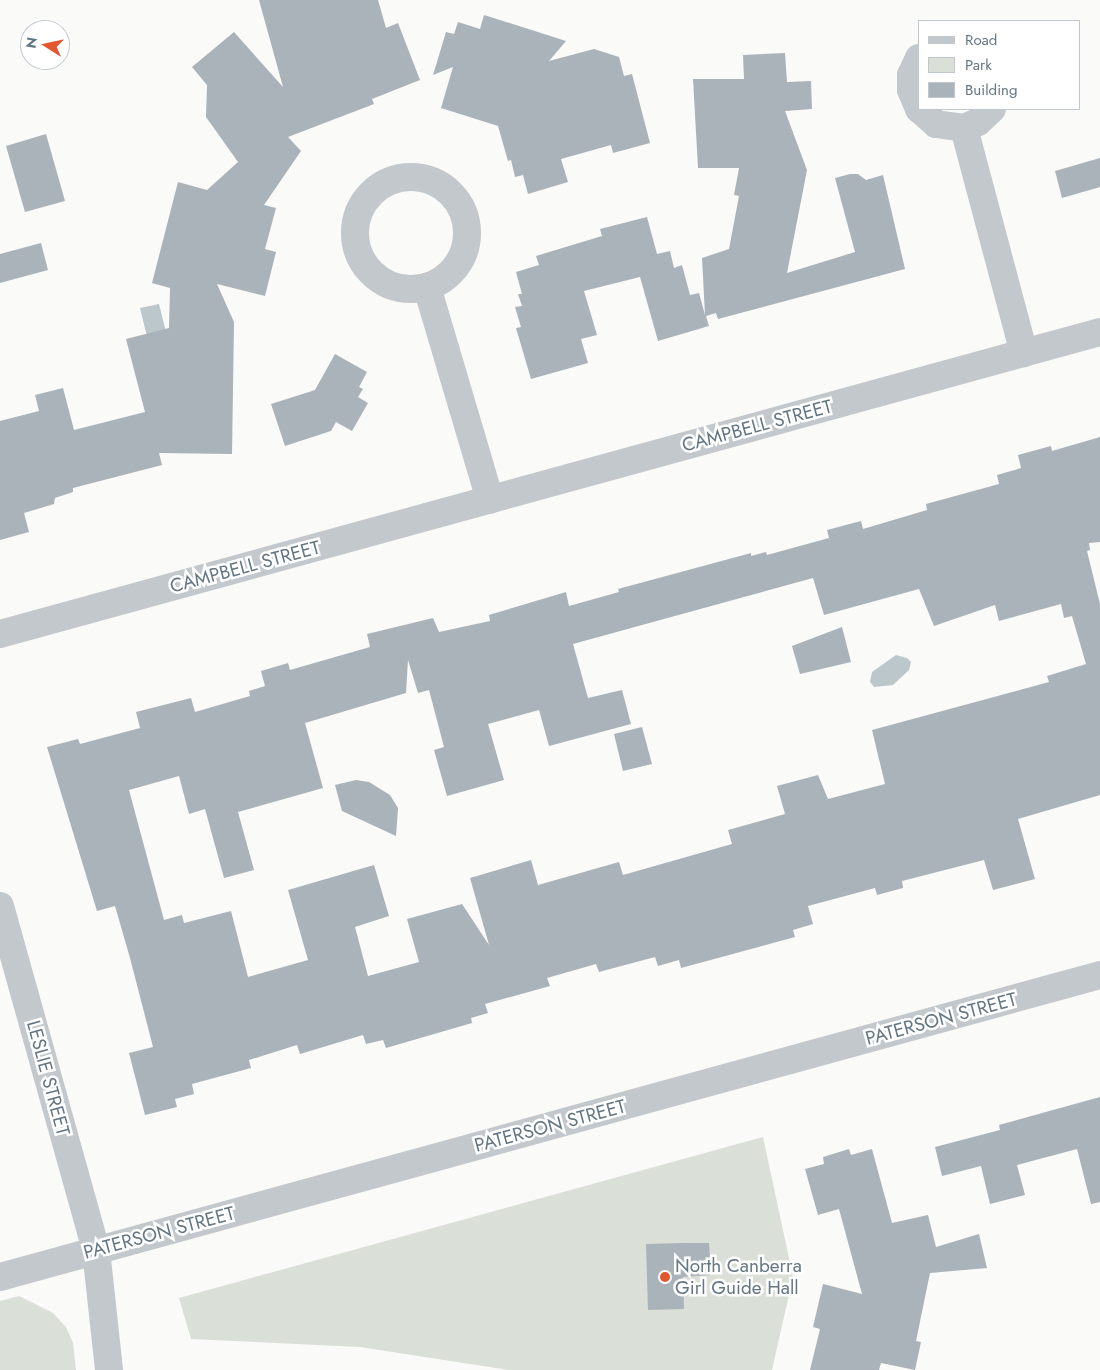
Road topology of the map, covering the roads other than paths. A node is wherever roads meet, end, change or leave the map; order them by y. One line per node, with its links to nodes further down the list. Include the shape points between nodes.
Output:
1 (918, 60): 2 (street, via 911,75 910,90)
2 (918, 107)
3 (920, 110): 5 (street, via 936,124)
4 (991, 110): 5 (street, via 978,122)
5 (964, 128): 8 (street)
6 (427, 287): 6 (street, via 408,289 390,286 374,276 362,261 355,244 355,224 360,206 372,191 387,181 405,176 432,181 454,196 463,213 467,230 461,257 444,279); 9 (street)
7 (1100, 332): 8 (street, CAMPBELL STREET)
8 (1024, 352): 9 (street, CAMPBELL STREET)
9 (490, 500): 10 (street, CAMPBELL STREET)
10 (0, 634)
11 (0, 906): 13 (street, LESLIE STREET)
12 (1100, 975): 13 (street, PATERSON STREET)
13 (96, 1250): 14 (street, PATERSON STREET); 15 (street, LESLIE STREET)
14 (0, 1277)
15 (110, 1370)

